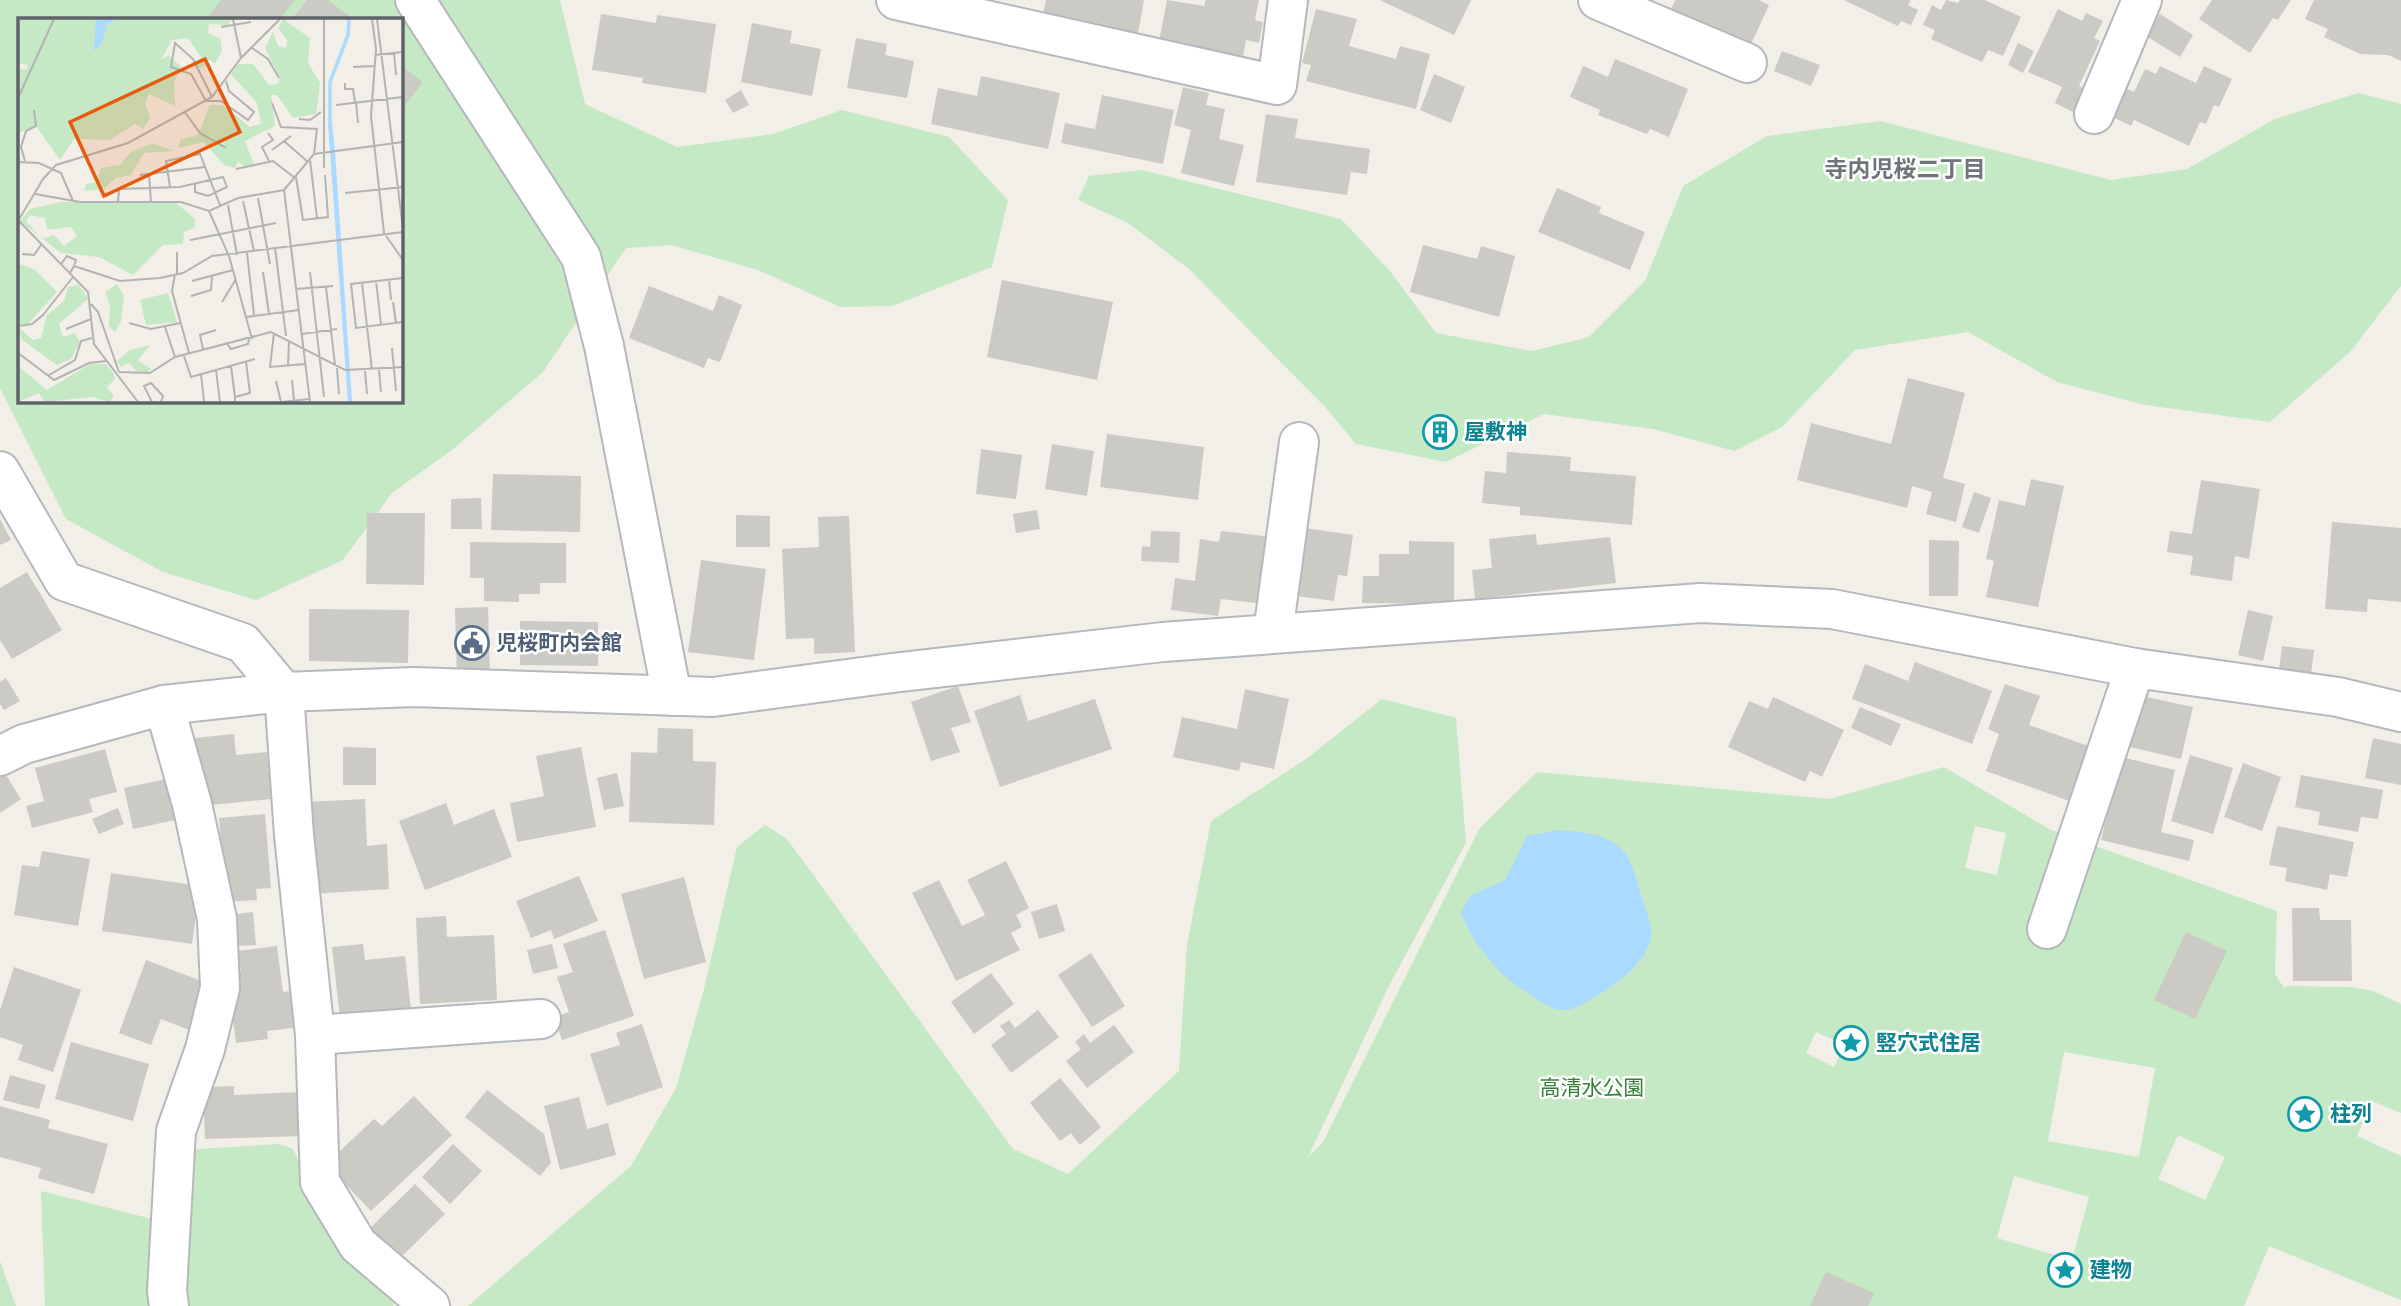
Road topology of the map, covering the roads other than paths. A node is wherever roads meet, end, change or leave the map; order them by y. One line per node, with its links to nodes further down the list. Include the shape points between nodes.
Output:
1 (415, 0): 13 (street, via 582,257)
2 (896, 0): 3 (street, via 1277,85)
3 (1288, 0)
4 (1600, 0): 6 (street)
5 (2142, 0): 7 (street)
6 (1747, 63)
7 (2094, 114)
8 (1299, 442): 10 (street)
9 (0, 471): 12 (street, via 64,581 243,643)
10 (1273, 633): 11 (street, via 1701,603 1832,609); 13 (street, via 946,666 713,697)
11 (2135, 668): 15 (street, via 2338,697); 17 (street)
12 (284, 692): 13 (street, via 414,687); 14 (street); 19 (street)
13 (673, 696)
14 (164, 705): 16 (street, via 24,744); 20 (street, via 217,919 220,988 205,1049 176,1130)
15 (2401, 712)
16 (0, 756)
17 (2047, 929)
18 (541, 1019): 19 (street)
19 (315, 1035): 21 (street, via 320,1182 358,1245)
20 (169, 1306)
21 (430, 1306)

